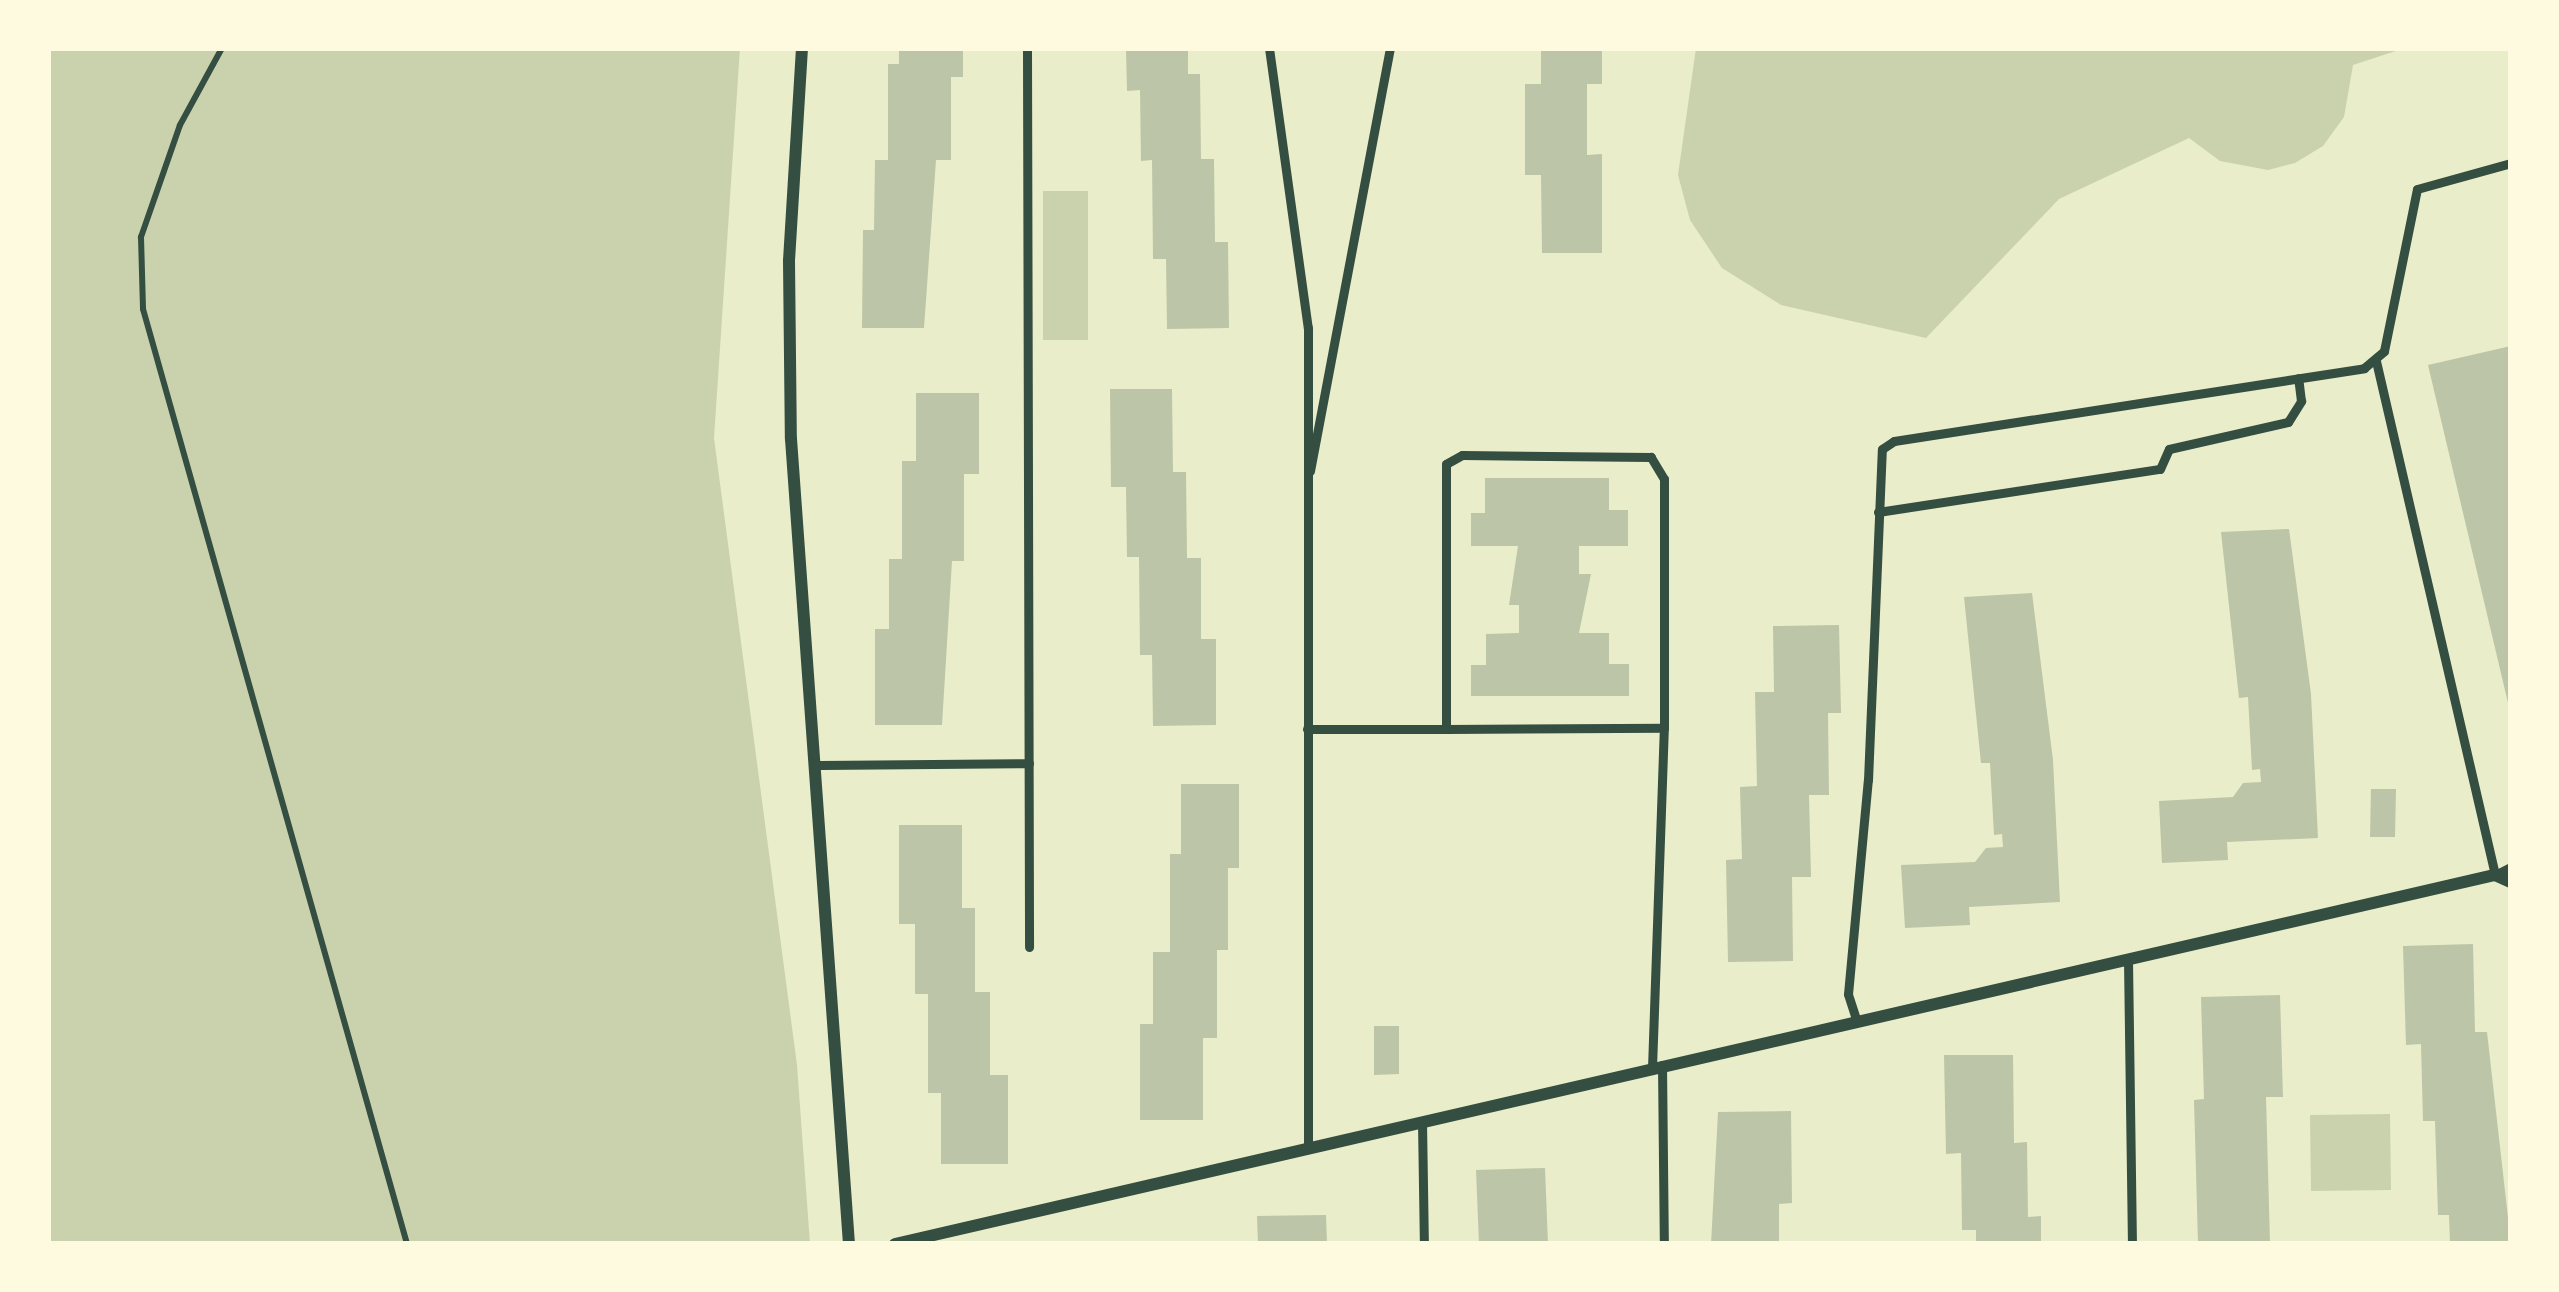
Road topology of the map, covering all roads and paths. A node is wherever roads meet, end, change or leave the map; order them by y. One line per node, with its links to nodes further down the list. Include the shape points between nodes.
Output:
1 (222, 48): 26 (path, via 180,124 142,237 142,309)
2 (802, 48): 15 (street, via 789,261 791,439)
3 (1027, 48): 14 (lane)
4 (1268, 48): 9 (lane, via 1308,328)
5 (1390, 48): 9 (lane)
6 (2511, 163): 7 (lane, via 2415,192)
7 (2376, 362): 8 (lane); 17 (lane)
8 (2298, 378): 10 (lane, via 2301,401 2288,422 2169,449 2160,469); 10 (lane, via 1894,441 1882,449)
9 (1306, 494): 11 (lane)
10 (1879, 512): 21 (lane, via 1868,780 1848,994)
11 (1306, 728): 12 (lane); 24 (lane)
12 (1446, 728): 13 (lane); 13 (lane, via 1446,474 1462,454 1637,454 1660,466)
13 (1664, 728): 22 (lane)
14 (1029, 763): 15 (lane); 19 (lane)
15 (820, 765): 27 (street)
16 (2511, 867): 17 (lane)
17 (2495, 875): 18 (street); 20 (street)
18 (2511, 882)
19 (1029, 947)
20 (2128, 960): 21 (street); 31 (lane)
21 (1856, 1022): 22 (street)
22 (1656, 1066): 23 (street); 30 (lane)
23 (1422, 1122): 24 (street); 29 (lane)
24 (1308, 1149): 25 (street)
25 (952, 1238): 28 (street)
26 (407, 1244)
27 (849, 1244)
28 (895, 1244)
29 (1424, 1244)
30 (1664, 1244)
31 (2132, 1244)

